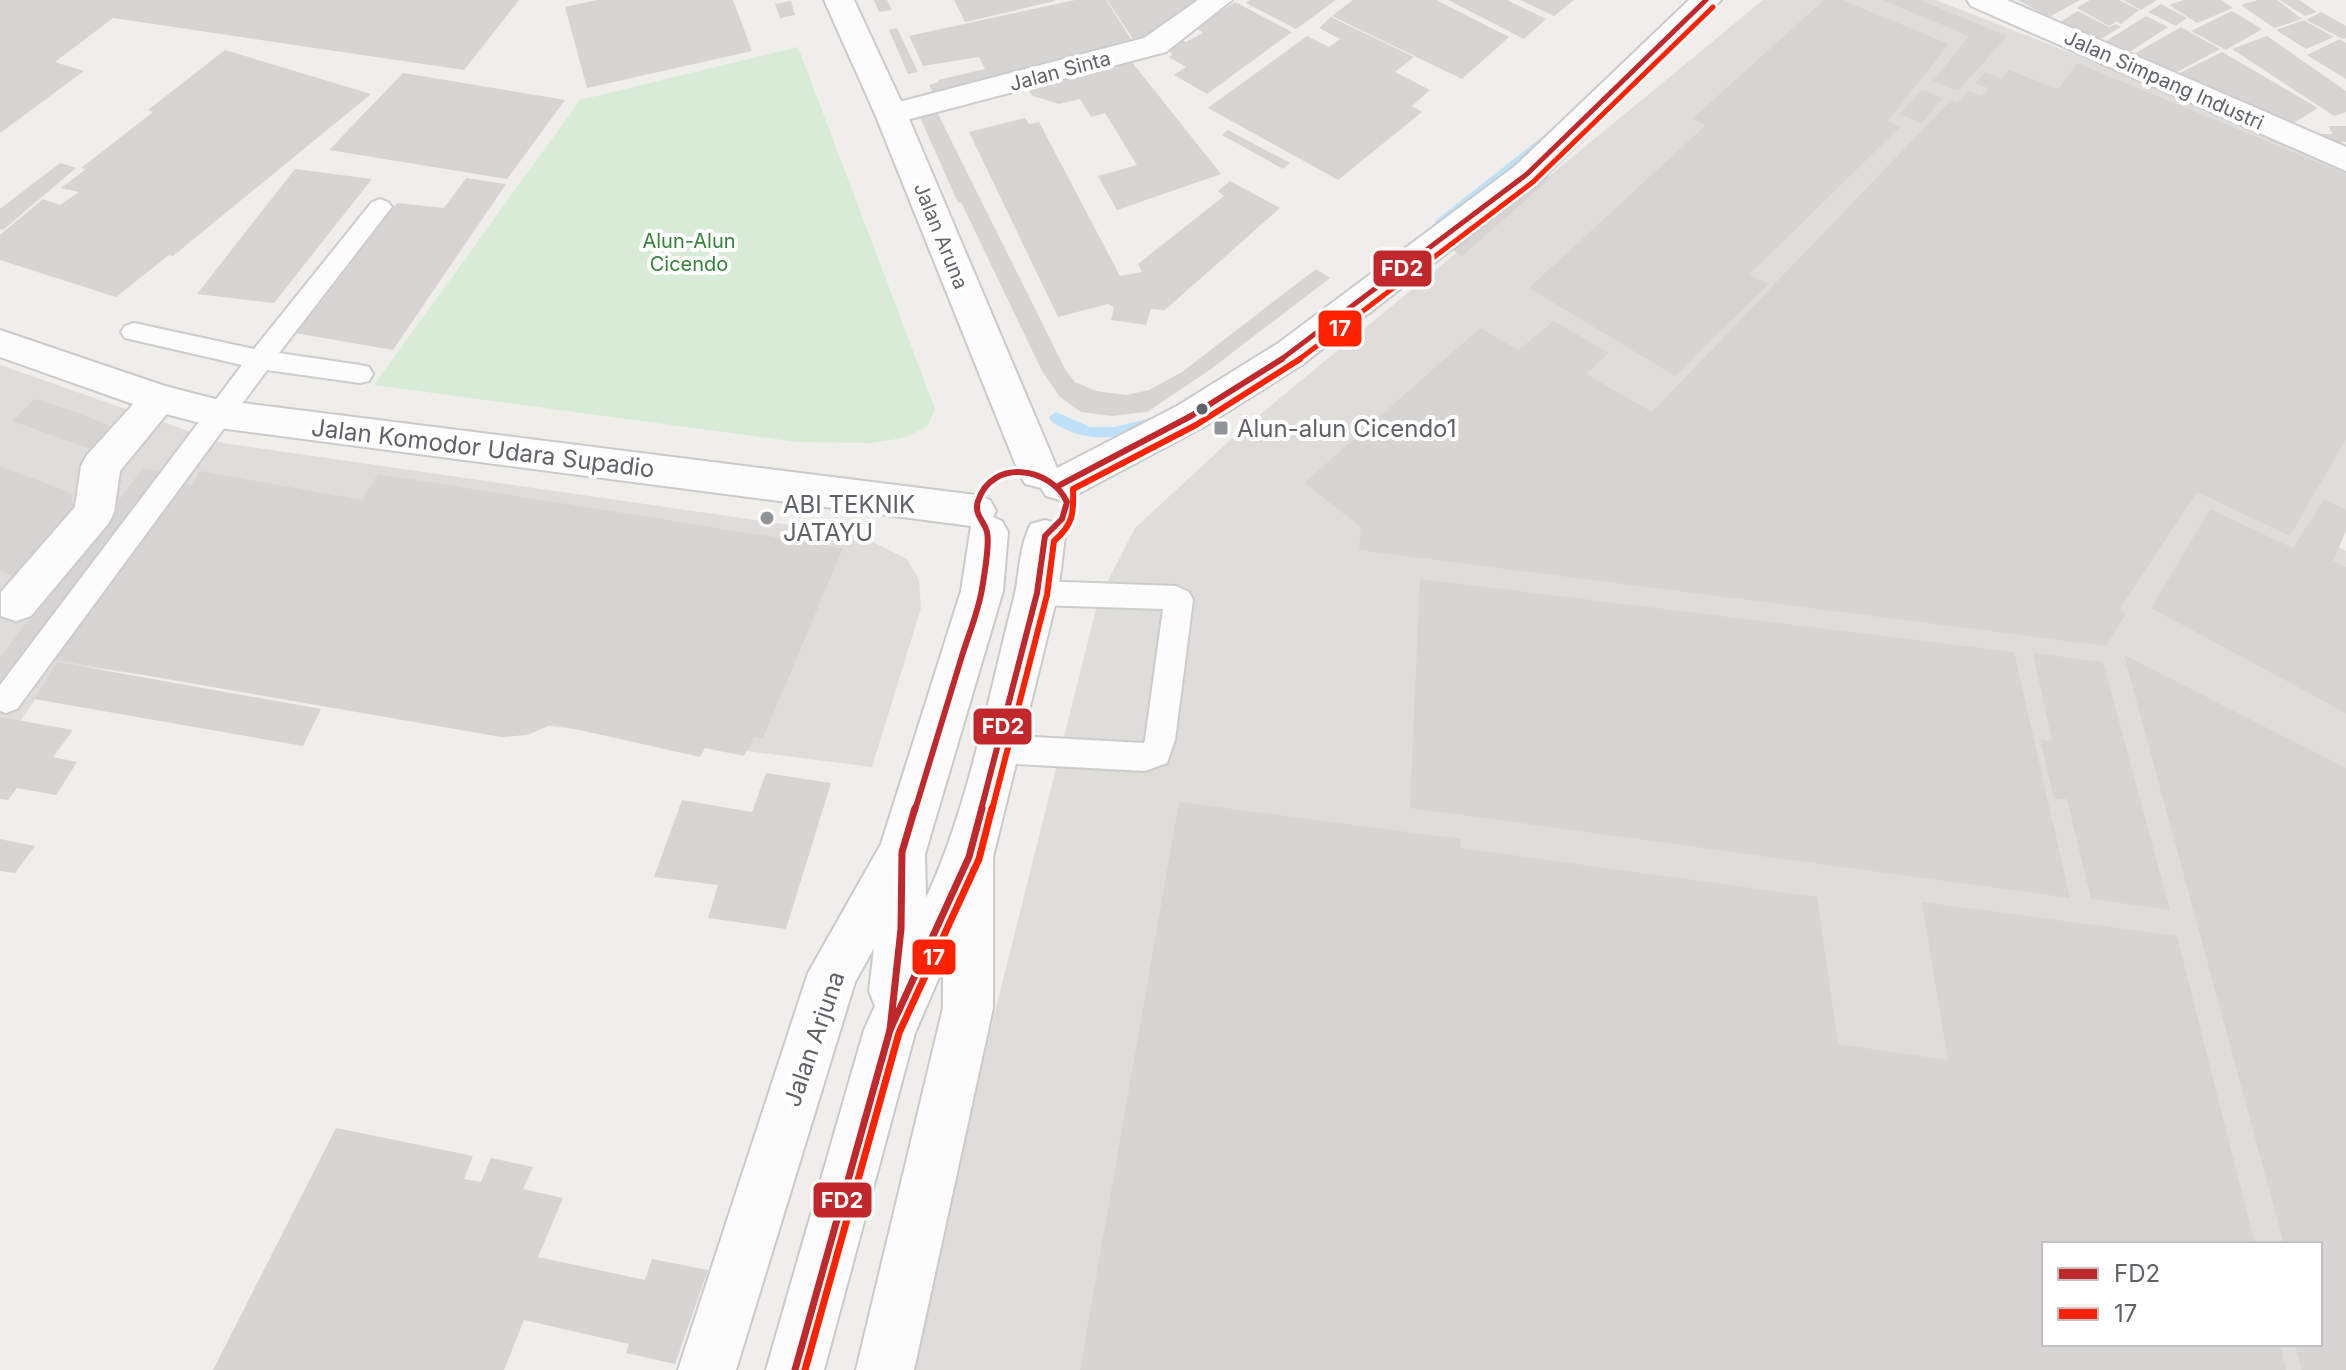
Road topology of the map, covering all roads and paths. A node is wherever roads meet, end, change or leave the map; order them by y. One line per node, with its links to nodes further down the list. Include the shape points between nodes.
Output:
1 (839, 0): 5 (street, Jalan Aruna)
2 (1217, 0): 5 (street, Jalan Sinta, via 1155,45)
3 (1706, 0): 14 (street, Jalan Arjuna, via 1527,174 1290,354 1191,416)
4 (1982, 0): 6 (street, Jalan Simpang Industri)
5 (891, 114): 14 (street, Jalan Aruna)
6 (2346, 160)
7 (380, 207): 10 (lane)
8 (134, 332): 10 (lane)
9 (0, 343): 12 (street, Jalan Komodor Udara Supadio)
10 (260, 360): 11 (lane); 13 (lane)
11 (360, 374)
12 (160, 399): 13 (street, Jalan Komodor Udara Supadio); 18 (street, via 101,466 94,513)
13 (219, 414): 15 (street, Jalan Komodor Udara Supadio); 19 (lane)
14 (1050, 479): 15 (street, Jalan Arjuna, via 1017,471 995,479 980,493); 16 (street, via 1066,498 1067,512)
15 (982, 522): 16 (street, via 1013,542); 21 (street, Jalan Arjuna, via 982,591)
16 (1045, 536): 17 (street)
17 (1037, 593): 20 (street); 20 (lane, via 1179,600 1160,740 1156,753 1145,757)
18 (16, 604)
19 (6, 700)
20 (999, 749): 22 (street)
21 (902, 852): 23 (street, via 901,929); 24 (street, Jalan Arjuna, via 833,973)
22 (969, 857): 23 (street); 26 (street, via 968,1008)
23 (890, 1030): 25 (street)
24 (707, 1370)
25 (795, 1370)
26 (885, 1370)

